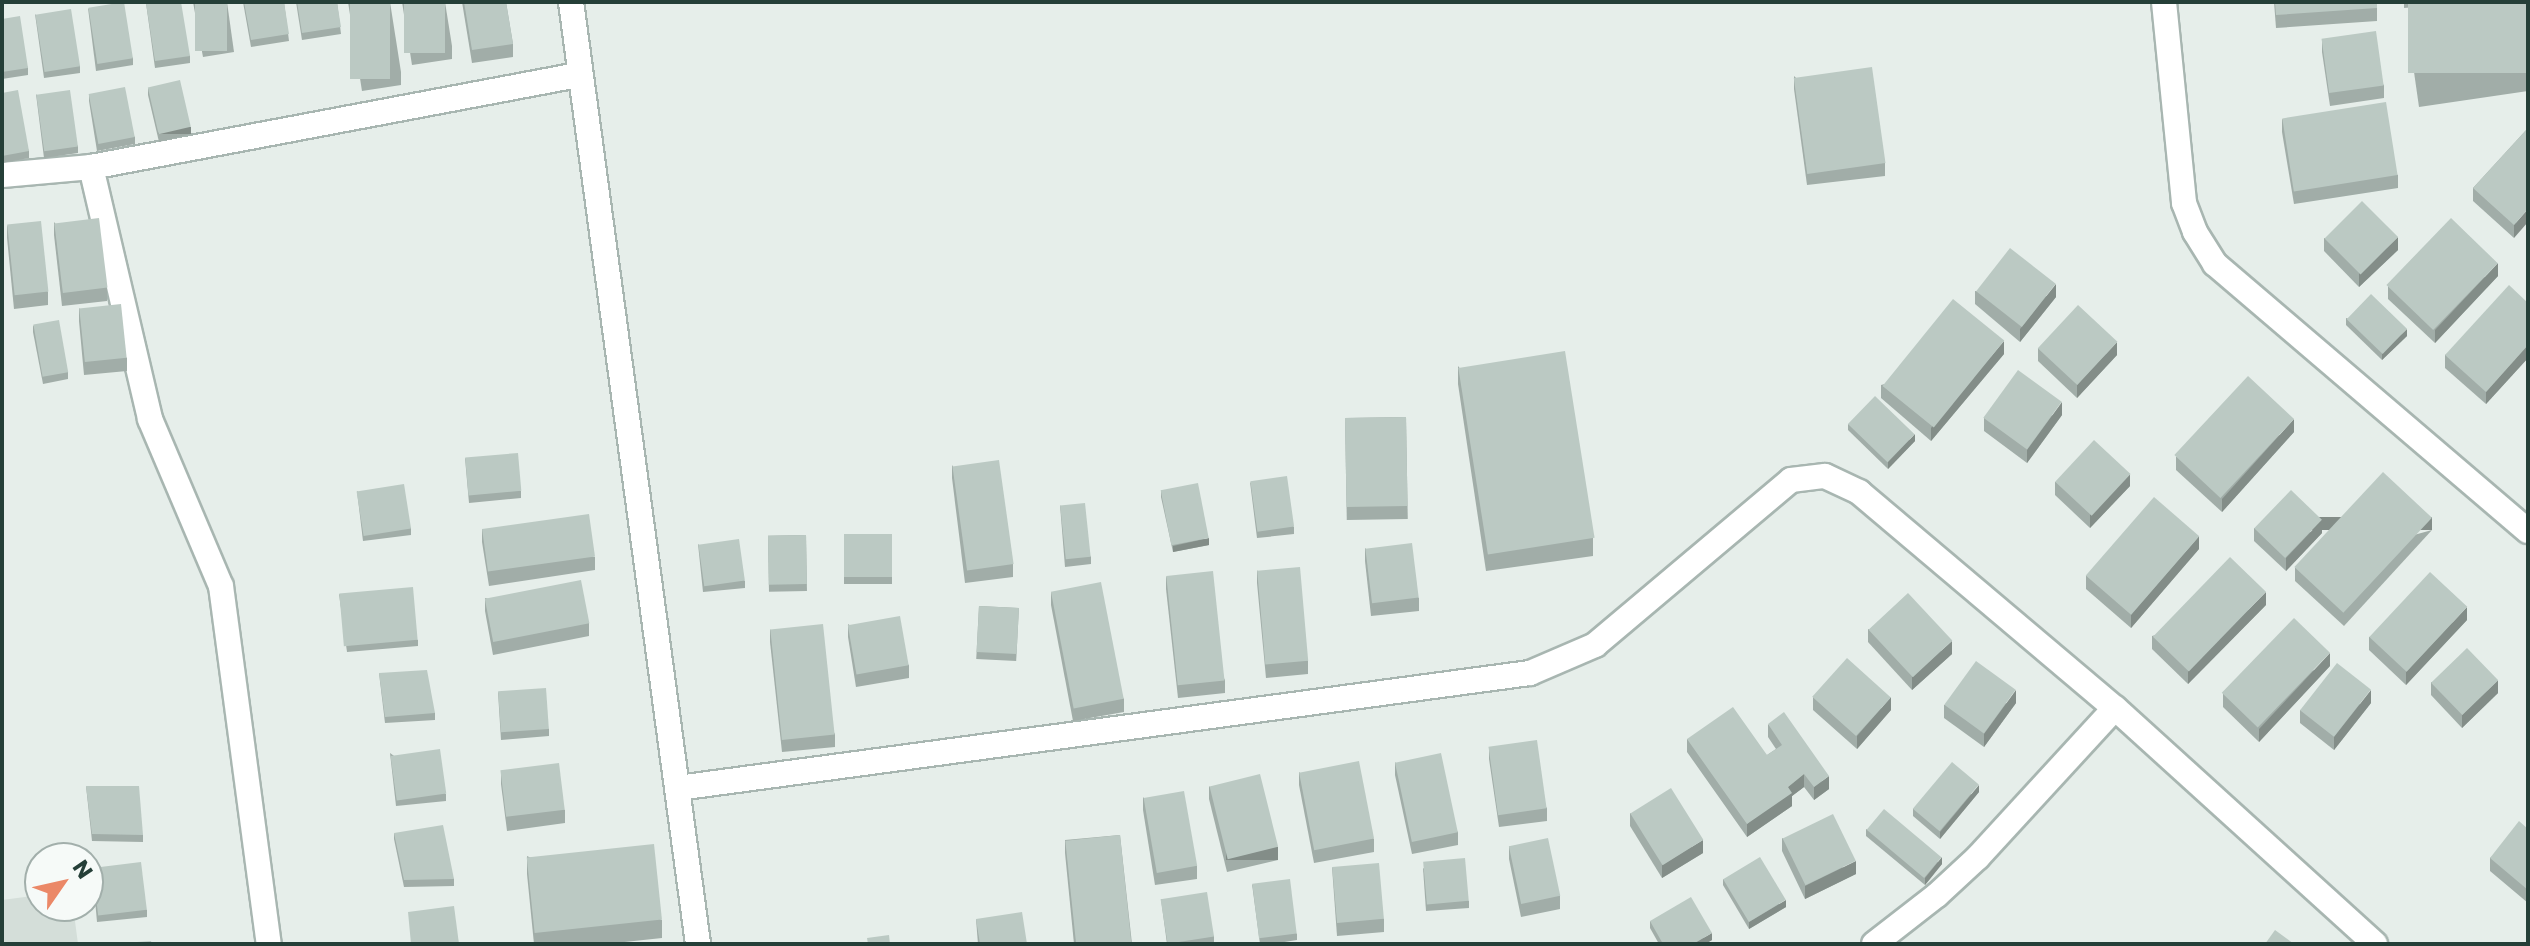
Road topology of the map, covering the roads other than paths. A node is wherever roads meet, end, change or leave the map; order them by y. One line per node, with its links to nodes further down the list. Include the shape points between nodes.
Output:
1 (571, 2): 3 (street)
2 (2164, 2): 6 (street, via 2184,203 2215,264)
3 (580, 75): 4 (street); 8 (street)
4 (91, 167): 5 (street); 9 (street, via 150,419 221,586)
5 (2, 175)
6 (2528, 531)
7 (2115, 708): 8 (street, via 1859,492 1825,476 1791,480 1595,645 1530,673); 11 (street, via 1978,857); 12 (street)
8 (678, 788): 10 (street)
9 (269, 944)
10 (698, 944)
11 (1874, 944)
12 (2375, 944)

